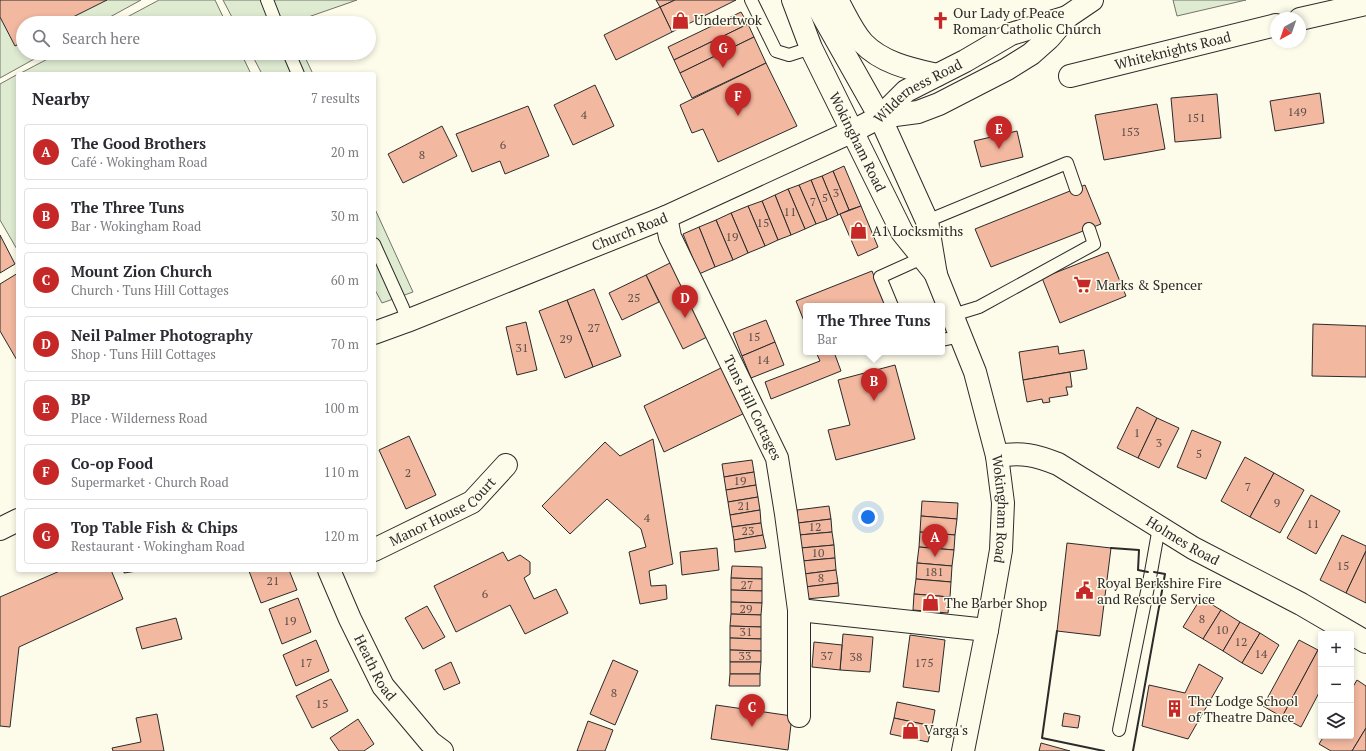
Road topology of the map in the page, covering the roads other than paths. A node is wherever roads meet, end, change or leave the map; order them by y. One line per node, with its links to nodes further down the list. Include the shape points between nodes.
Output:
1 (267, 0): 8 (lane)
2 (751, 0): 12 (lane, via 776,51 789,55)
3 (792, 0): 12 (main road, Wokingham Road)
4 (814, 0): 17 (main road, Wokingham Road)
5 (837, 0): 15 (main road, via 862,42 873,52 906,67)
6 (1092, 0): 9 (main road, Wilderness Road)
7 (1366, 4): 10 (main road)
8 (273, 16)
9 (1067, 17): 15 (main road, Wilderness Road, via 1011,34); 17 (main road, Wilderness Road, via 1031,54 1007,69 918,112)
10 (1306, 18)
11 (1270, 26): 16 (main road, Whiteknights Road)
12 (812, 48): 18 (main road, Wokingham Road)
13 (292, 60): 14 (lane)
14 (297, 72)
15 (937, 75): 17 (main road, Wilderness Road, via 906,90)
16 (1070, 76)
17 (880, 117): 18 (main road, Church Road); 21 (main road, Wokingham Road)
18 (853, 131): 20 (main road, Church Road); 24 (main road, Wokingham Road, via 902,232)
19 (1076, 189): 21 (lane, via 1067,163)
20 (666, 217): 28 (main road, Church Road); 38 (main road, Tuns Hill Cottages, via 670,237 777,458)
21 (927, 221): 25 (main road, Wokingham Road)
22 (1089, 229): 27 (lane, via 1094,244 978,307)
23 (376, 248): 28 (lane)
24 (922, 258): 25 (main road, Wokingham Road); 26 (lane, via 880,277)
25 (936, 275): 27 (main road, Wokingham Road)
26 (891, 303)
27 (953, 315): 30 (main road, Wokingham Road)
28 (407, 321): 29 (main road, Church Road)
29 (376, 332)
30 (952, 338): 31 (main road, Wokingham Road, via 975,372)
31 (997, 456): 34 (main road, Holmes Road, via 1037,456 1058,464); 39 (main road, Wokingham Road, via 1003,503 1001,550)
32 (506, 466): 36 (main road, Manor House Court, via 472,502)
33 (16, 521): 35 (main road)
34 (1159, 527): 40 (main road, Holmes Road); 42 (lane)
35 (0, 529)
36 (376, 549)
37 (331, 572): 43 (main road, Heath Road, via 350,619 384,686 430,742)
38 (799, 610): 39 (main road); 41 (main road, Tuns Hill Cottages)
39 (987, 630): 44 (main road, Wokingham Road)
40 (1366, 642)
41 (799, 716)
42 (1119, 730)
43 (442, 751)
44 (963, 751)

